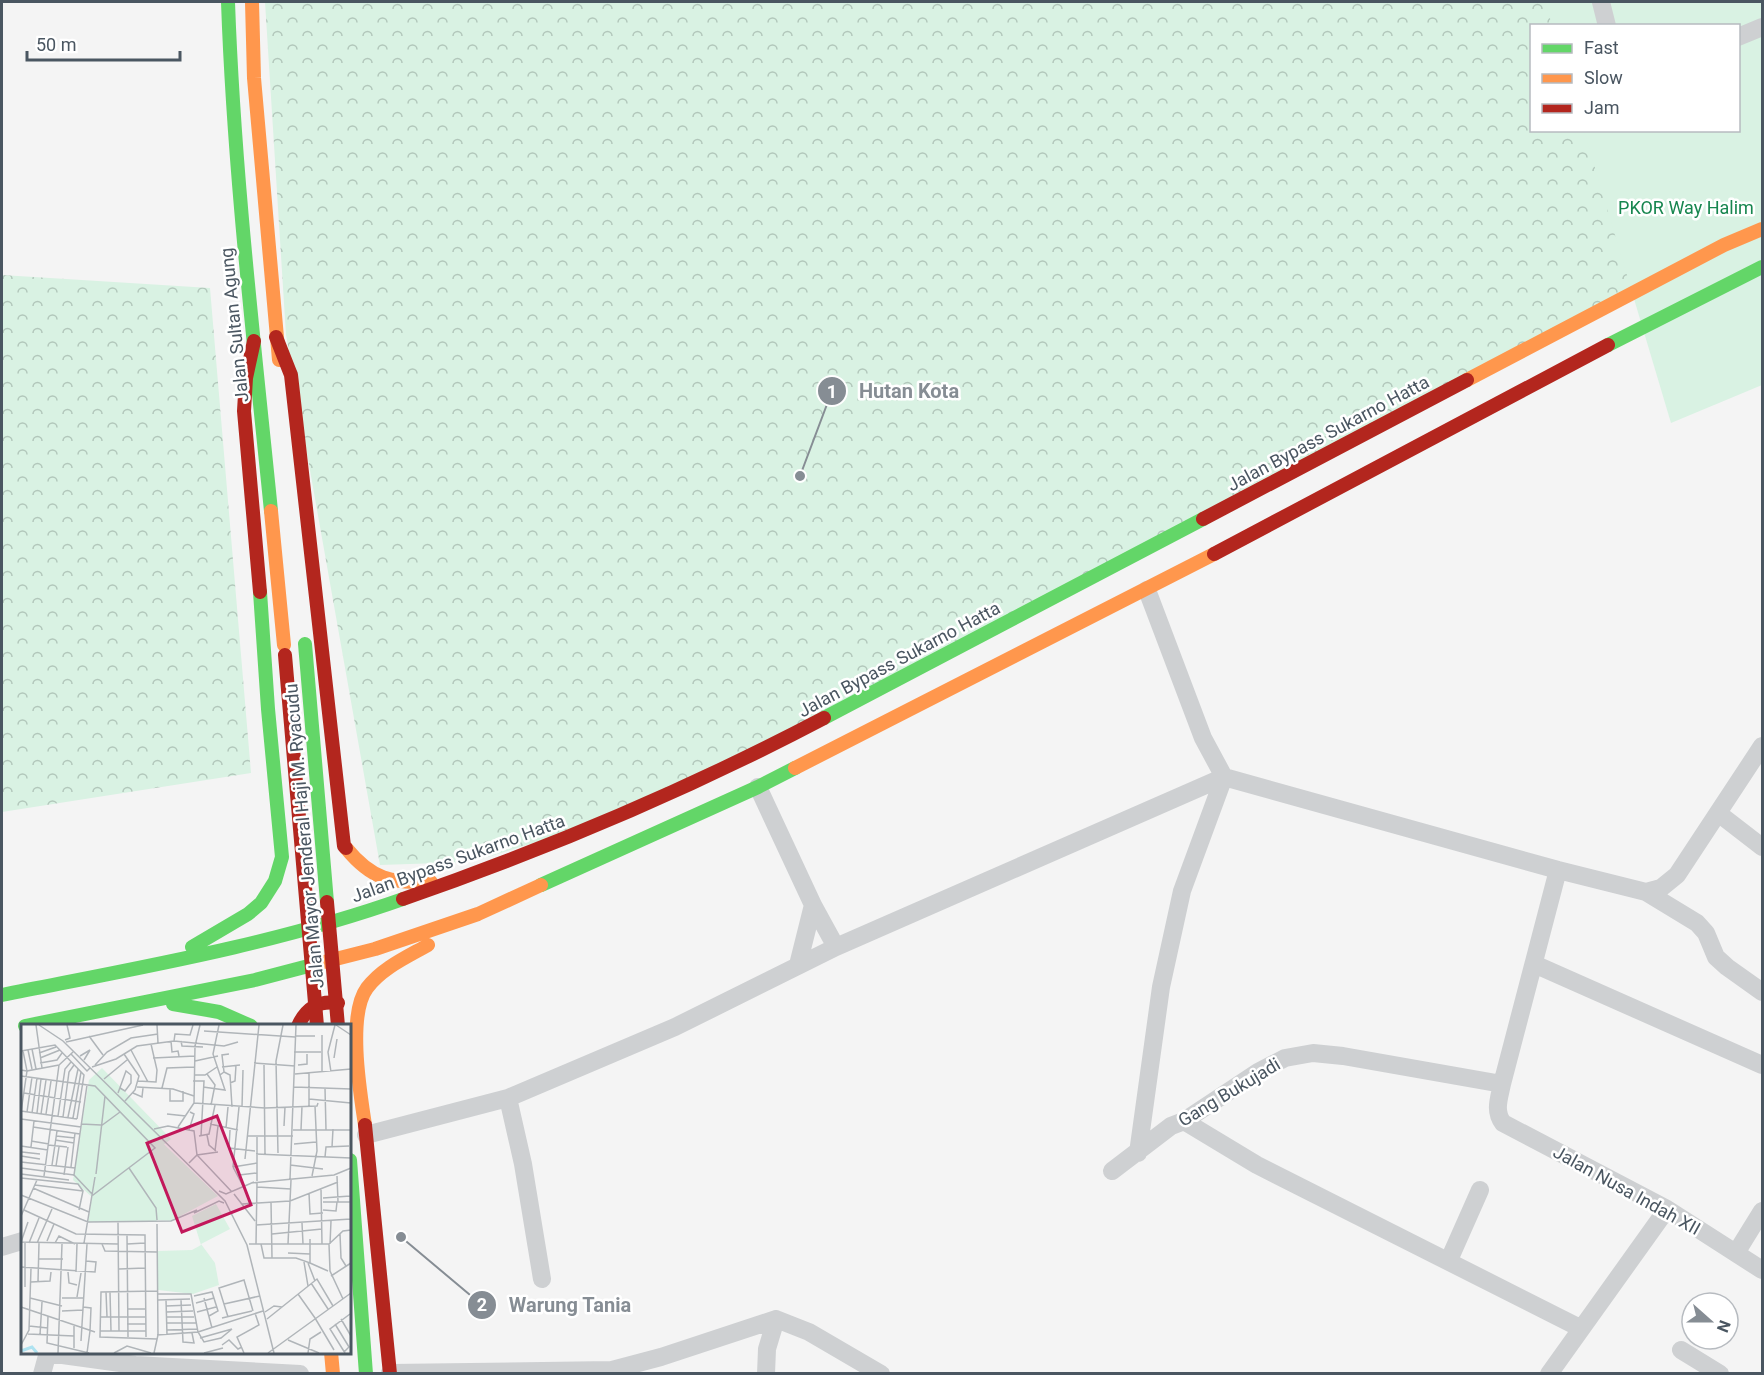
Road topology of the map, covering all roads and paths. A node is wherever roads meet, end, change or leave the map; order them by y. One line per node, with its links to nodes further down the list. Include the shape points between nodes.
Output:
1 (228, 2): 10 (main road, Jalan Sultan Agung, via 231,87)
2 (252, 2): 9 (main road, via 254,78)
3 (1601, 2): 4 (street)
4 (1606, 24)
5 (1762, 27): 6 (street)
6 (1740, 36)
7 (1762, 229): 13 (main road, Jalan Bypass Sukarno Hatta, via 1713,250)
8 (1762, 267): 12 (main road, Jalan Bypass Sukarno Hatta)
9 (276, 337): 11 (main road); 20 (main road, via 291,375)
10 (254, 341): 15 (main road, Jalan Sultan Agung); 22 (main road, via 244,411)
11 (297, 549)
12 (1148, 590): 13 (main road, Jalan Bypass Sukarno Hatta); 17 (street, via 1203,738)
13 (1048, 621): 18 (main road, Jalan Bypass Sukarno Hatta); 25 (main road, Jalan Bypass Sukarno Hatta, via 596,826)
14 (304, 638): 41 (main road, Jalan Mayor Jenderal Haji M. Ryacudu, bridge)
15 (284, 645): 40 (main road, Jalan Mayor Jenderal Haji M. Ryacudu, bridge)
16 (1762, 746): 19 (street)
17 (1224, 777): 23 (street); 30 (street); 48 (street, via 1182,891 1161,987)
18 (758, 787): 28 (street); 29 (main road, Jalan Bypass Sukarno Hatta)
19 (1718, 813): 21 (street); 27 (street, via 1677,875 1661,888)
20 (344, 846): 24 (main road); 25 (main road, via 357,864 381,879 411,883)
21 (1762, 847)
22 (282, 857): 26 (main road, via 294,882 306,894 323,896); 31 (main road, via 271,889 255,908)
23 (1558, 870): 27 (street); 32 (street)
24 (345, 871)
25 (451, 881): 31 (main road, Jalan Bypass Sukarno Hatta, via 335,921)
26 (338, 888)
27 (1646, 892): 34 (street, via 1697,923 1716,957)
28 (813, 905): 30 (street); 33 (street)
29 (478, 914): 36 (main road, Jalan Bypass Sukarno Hatta, via 320,964); 42 (main road, via 370,983 358,1007)
30 (836, 947): 33 (street)
31 (161, 963): 35 (main road, Jalan Bypass Sukarno Hatta)
32 (1534, 964): 43 (street); 44 (street)
33 (798, 965): 45 (street, via 675,1027)
34 (1762, 992)
35 (2, 995)
36 (141, 1003): 37 (main road, Jalan Bypass Sukarno Hatta); 38 (main road, via 207,1009)
37 (35, 1024)
38 (247, 1024)
39 (299, 1024): 42 (main road, via 312,1006 331,1001 346,1009)
40 (317, 1024)
41 (338, 1024)
42 (357, 1028): 47 (main road)
43 (1762, 1065)
44 (1502, 1084): 46 (street, Gang Bukujadi, via 1312,1053 1285,1058 1258,1072); 52 (street, Jalan Nusa Indah XII, via 1497,1109 1503,1123)
45 (508, 1098): 47 (street); 59 (street, via 524,1164)
46 (1184, 1121): 48 (street, Gang Bukujadi, via 1171,1126); 57 (street, via 1257,1165)
47 (366, 1135): 68 (main road)
48 (1138, 1153): 49 (street, Gang Bukujadi)
49 (1112, 1171)
50 (351, 1172): 73 (main road)
51 (1480, 1190): 57 (street)
52 (1667, 1209): 56 (street, Jalan Nusa Indah XII); 61 (street)
53 (1762, 1211): 56 (street)
54 (21, 1241): 55 (street)
55 (2, 1247)
56 (1736, 1253): 58 (street, Jalan Nusa Indah XII)
57 (1449, 1260): 61 (street)
58 (1762, 1270)
59 (542, 1279)
60 (776, 1319): 67 (street); 74 (street, via 767,1349); 75 (street, via 809,1332)
61 (1580, 1328): 76 (street)
62 (1683, 1351): 77 (street)
63 (48, 1354): 69 (street)
64 (55, 1354): 70 (street, via 135,1365)
65 (331, 1354): 71 (main road)
66 (343, 1354): 72 (main road)
67 (612, 1372): 68 (street)
68 (390, 1373)
69 (42, 1374)
70 (300, 1374)
71 (333, 1374)
72 (345, 1374)
73 (366, 1374)
74 (766, 1374)
75 (881, 1374)
76 (1549, 1374)
77 (1720, 1374)

